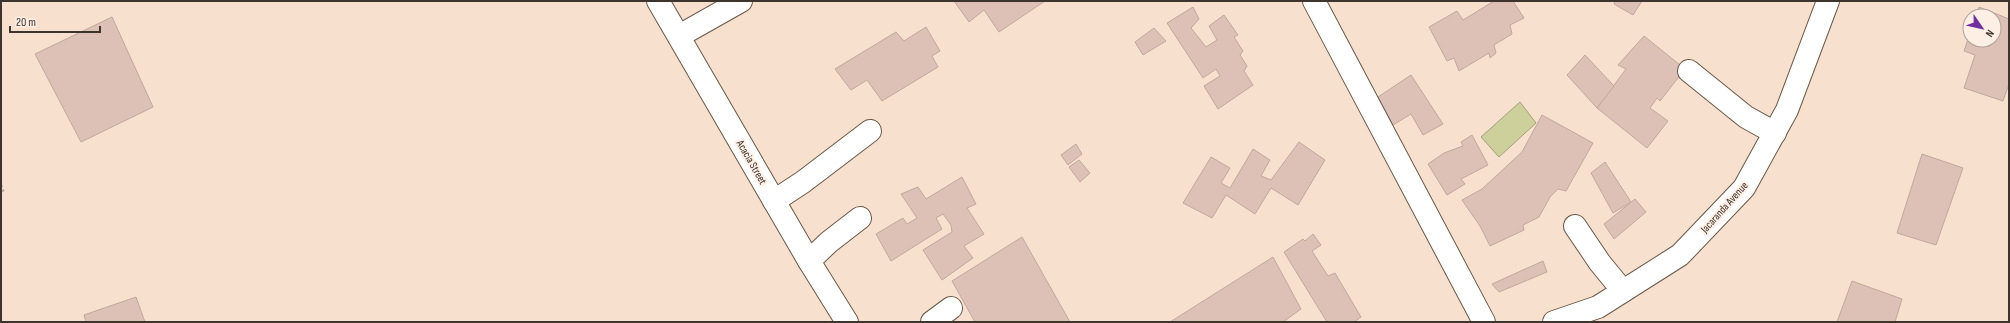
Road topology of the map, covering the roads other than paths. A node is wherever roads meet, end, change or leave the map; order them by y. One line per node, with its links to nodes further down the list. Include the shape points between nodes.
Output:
1 (658, 1): 5 (street, Acacia Street)
2 (741, 1): 5 (street)
3 (1314, 1): 17 (street)
4 (1828, 1): 8 (street, Jacaranda Avenue, via 1787,110)
5 (679, 36): 9 (street, Acacia Street)
6 (1690, 71): 8 (street, via 1746,117)
7 (870, 131): 9 (street)
8 (1775, 133): 13 (street, Jacaranda Avenue, via 1744,188 1680,255)
9 (774, 201): 12 (street, Acacia Street)
10 (860, 218): 12 (street)
11 (1576, 226): 13 (street, via 1600,263)
12 (809, 261): 15 (street, Acacia Street)
13 (1623, 291): 18 (street, Jacaranda Avenue, via 1598,307)
14 (951, 308): 16 (street)
15 (847, 322)
16 (932, 322)
17 (1484, 322)
18 (1554, 322)

